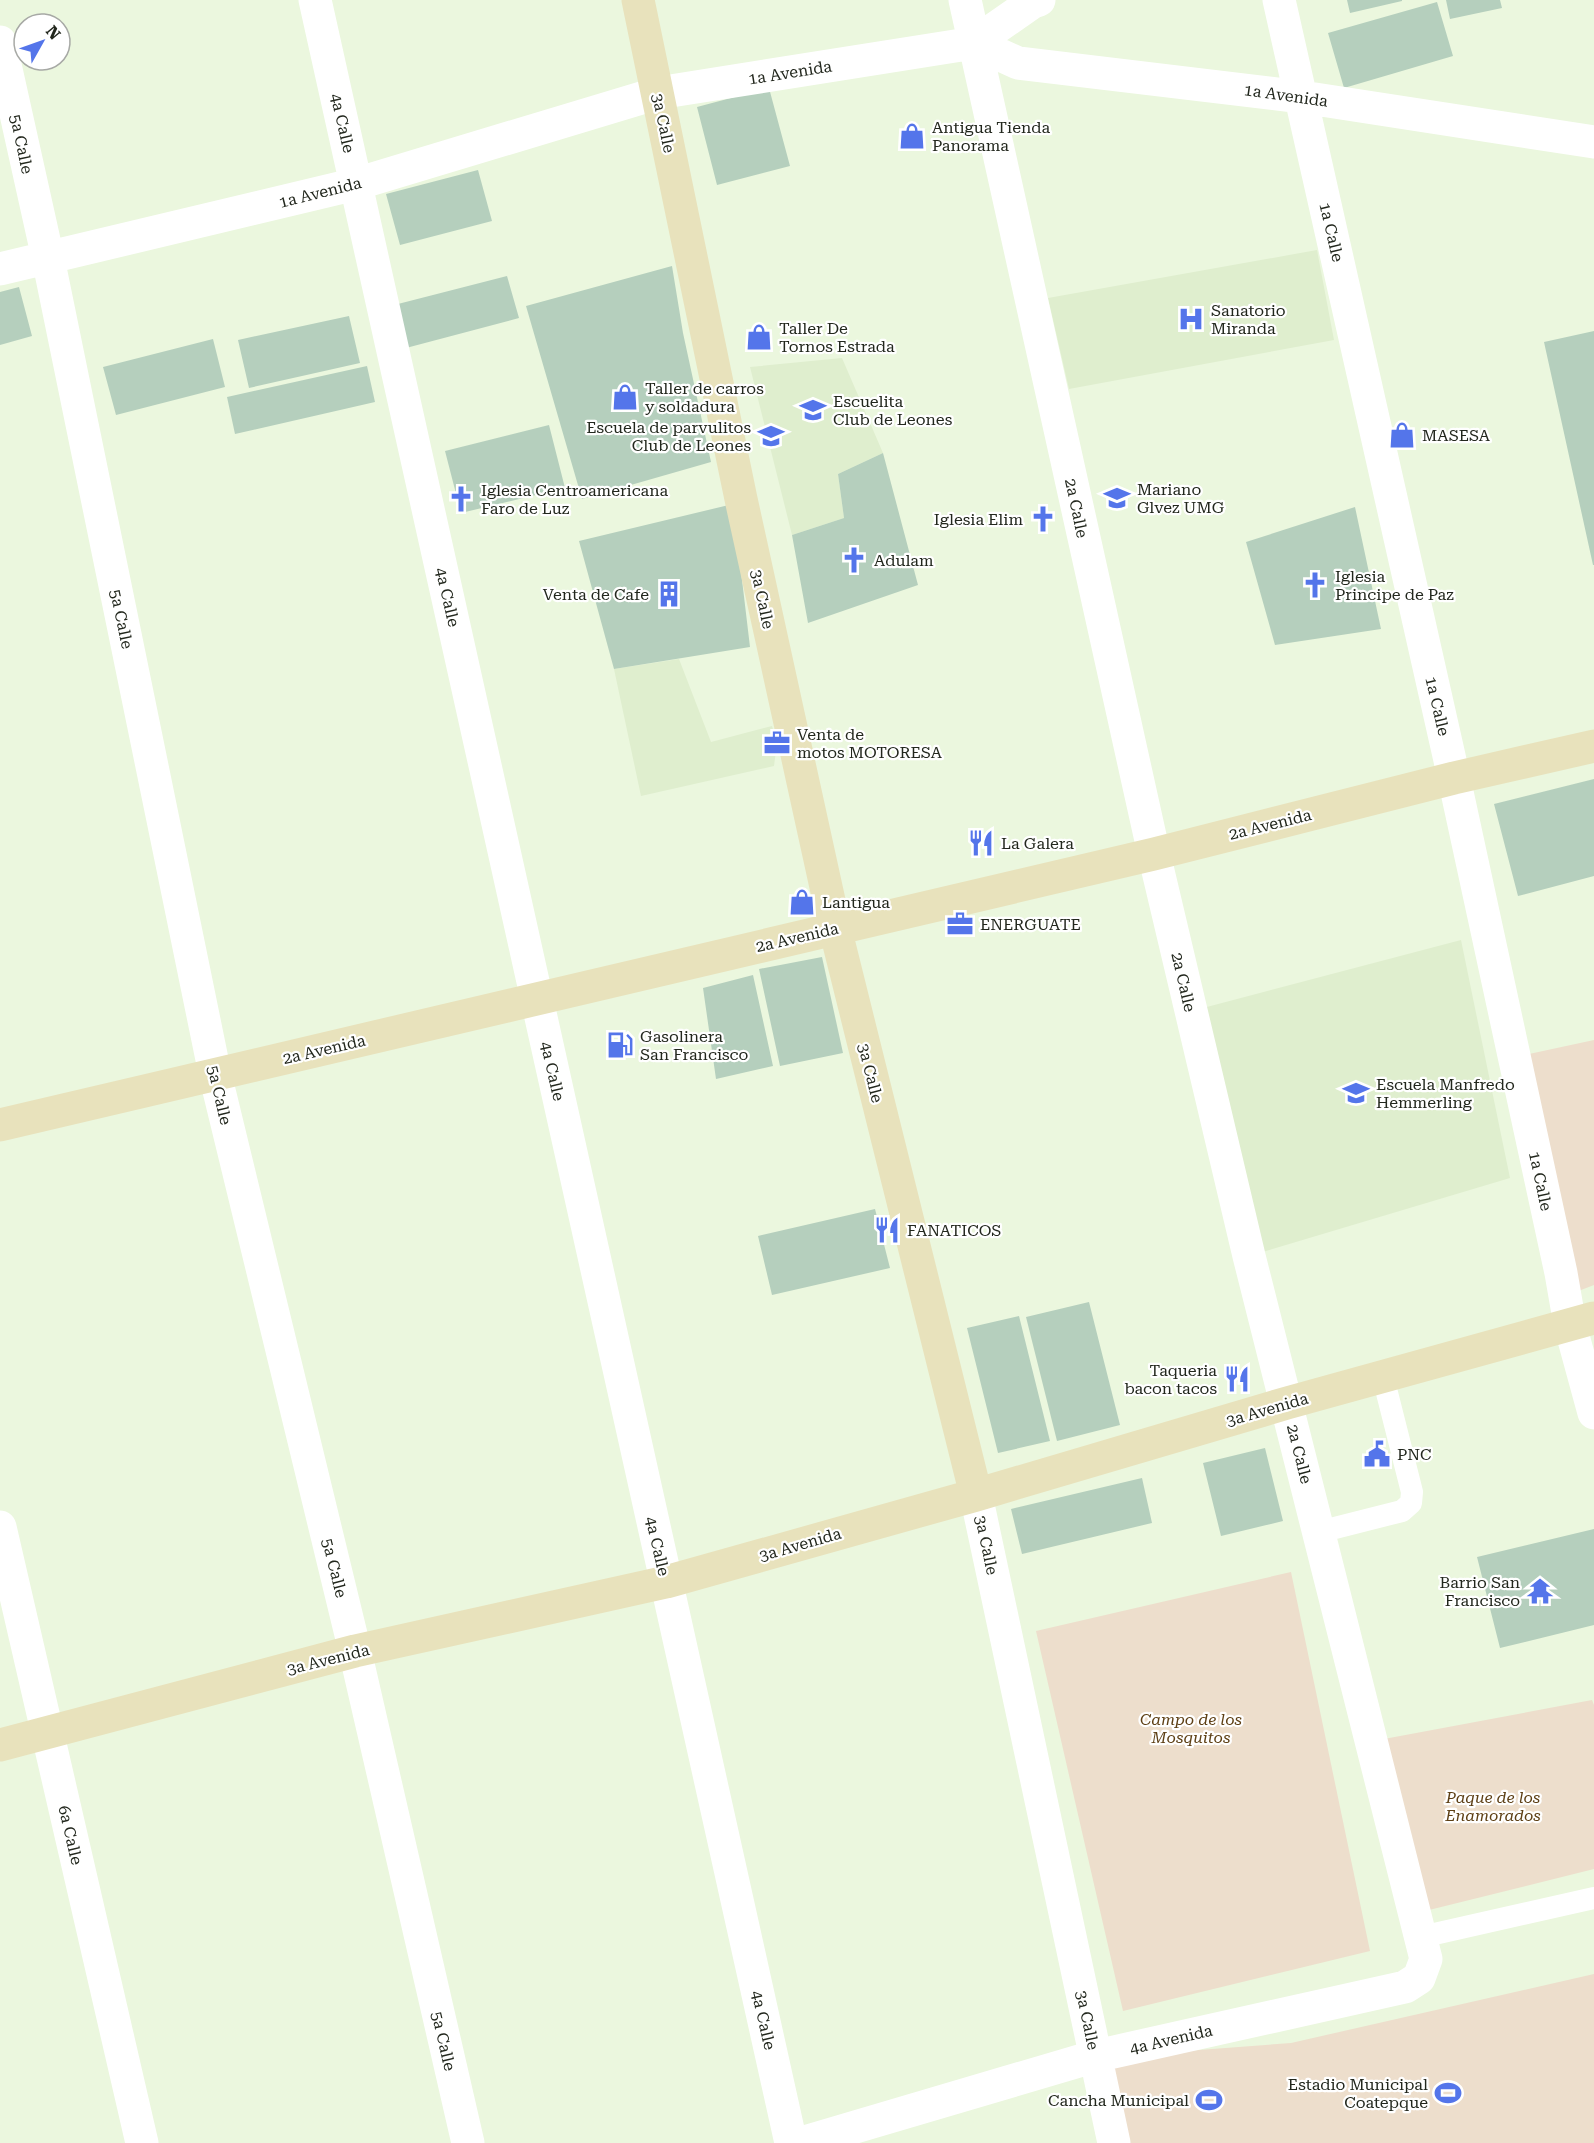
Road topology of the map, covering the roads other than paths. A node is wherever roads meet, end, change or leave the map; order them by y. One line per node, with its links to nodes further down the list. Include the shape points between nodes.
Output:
1 (315, 0): 11 (street, 4a Calle)
2 (638, 0): 8 (main road, 3a Calle)
3 (965, 0): 7 (street, 2a Calle)
4 (1039, 0): 7 (street)
5 (1279, 0): 9 (street, 1a Calle)
6 (0, 42): 12 (street, 5a Calle)
7 (975, 43): 8 (street, 1a Avenida); 9 (street, 1a Avenida, via 1018,63); 16 (street, 2a Calle)
8 (658, 93): 11 (street, 1a Avenida); 17 (main road, 3a Calle)
9 (1302, 97): 10 (street, 1a Avenida); 15 (street, 1a Calle)
10 (1594, 142)
11 (356, 184): 12 (street, 1a Avenida); 18 (street, 4a Calle)
12 (48, 258): 13 (street, 1a Avenida); 19 (street, 5a Calle)
13 (0, 269)
14 (1594, 746): 15 (main road, 2a Avenida)
15 (1454, 778): 16 (main road, 2a Avenida); 21 (street, 1a Calle, via 1561,1273)
16 (1154, 854): 17 (main road, 2a Avenida); 23 (street, 2a Calle)
17 (835, 928): 18 (main road, 2a Avenida); 25 (main road, 3a Calle)
18 (537, 999): 19 (main road, 2a Avenida); 28 (street, 4a Calle)
19 (215, 1074): 20 (main road, 2a Avenida); 29 (street, 5a Calle)
20 (0, 1125)
21 (1582, 1322): 22 (main road, 3a Avenida); 24 (street, 1a Calle)
22 (1383, 1377): 23 (main road, 3a Avenida); 27 (lane, via 1412,1492 1411,1503 1402,1511)
23 (1287, 1403): 25 (main road, 3a Avenida); 27 (street, 2a Calle)
24 (1594, 1413)
25 (976, 1495): 28 (main road, 3a Avenida); 34 (street, 3a Calle)
26 (0, 1527): 30 (street, 6a Calle)
27 (1319, 1532): 33 (street, 2a Calle)
28 (666, 1582): 29 (main road, 3a Avenida); 37 (street, 4a Calle)
29 (355, 1651): 30 (main road, 3a Avenida); 36 (street, 5a Calle)
30 (47, 1733): 31 (main road, 3a Avenida); 35 (street, 6a Calle)
31 (0, 1745)
32 (1594, 1898): 33 (lane)
33 (1424, 1948): 34 (street, 4a Avenida, via 1419,1978 1405,1987)
34 (1096, 2056): 38 (street, 4a Avenida); 39 (street, 3a Calle)
35 (142, 2143)
36 (468, 2143)
37 (791, 2143)
38 (801, 2143)
39 (1114, 2143)

